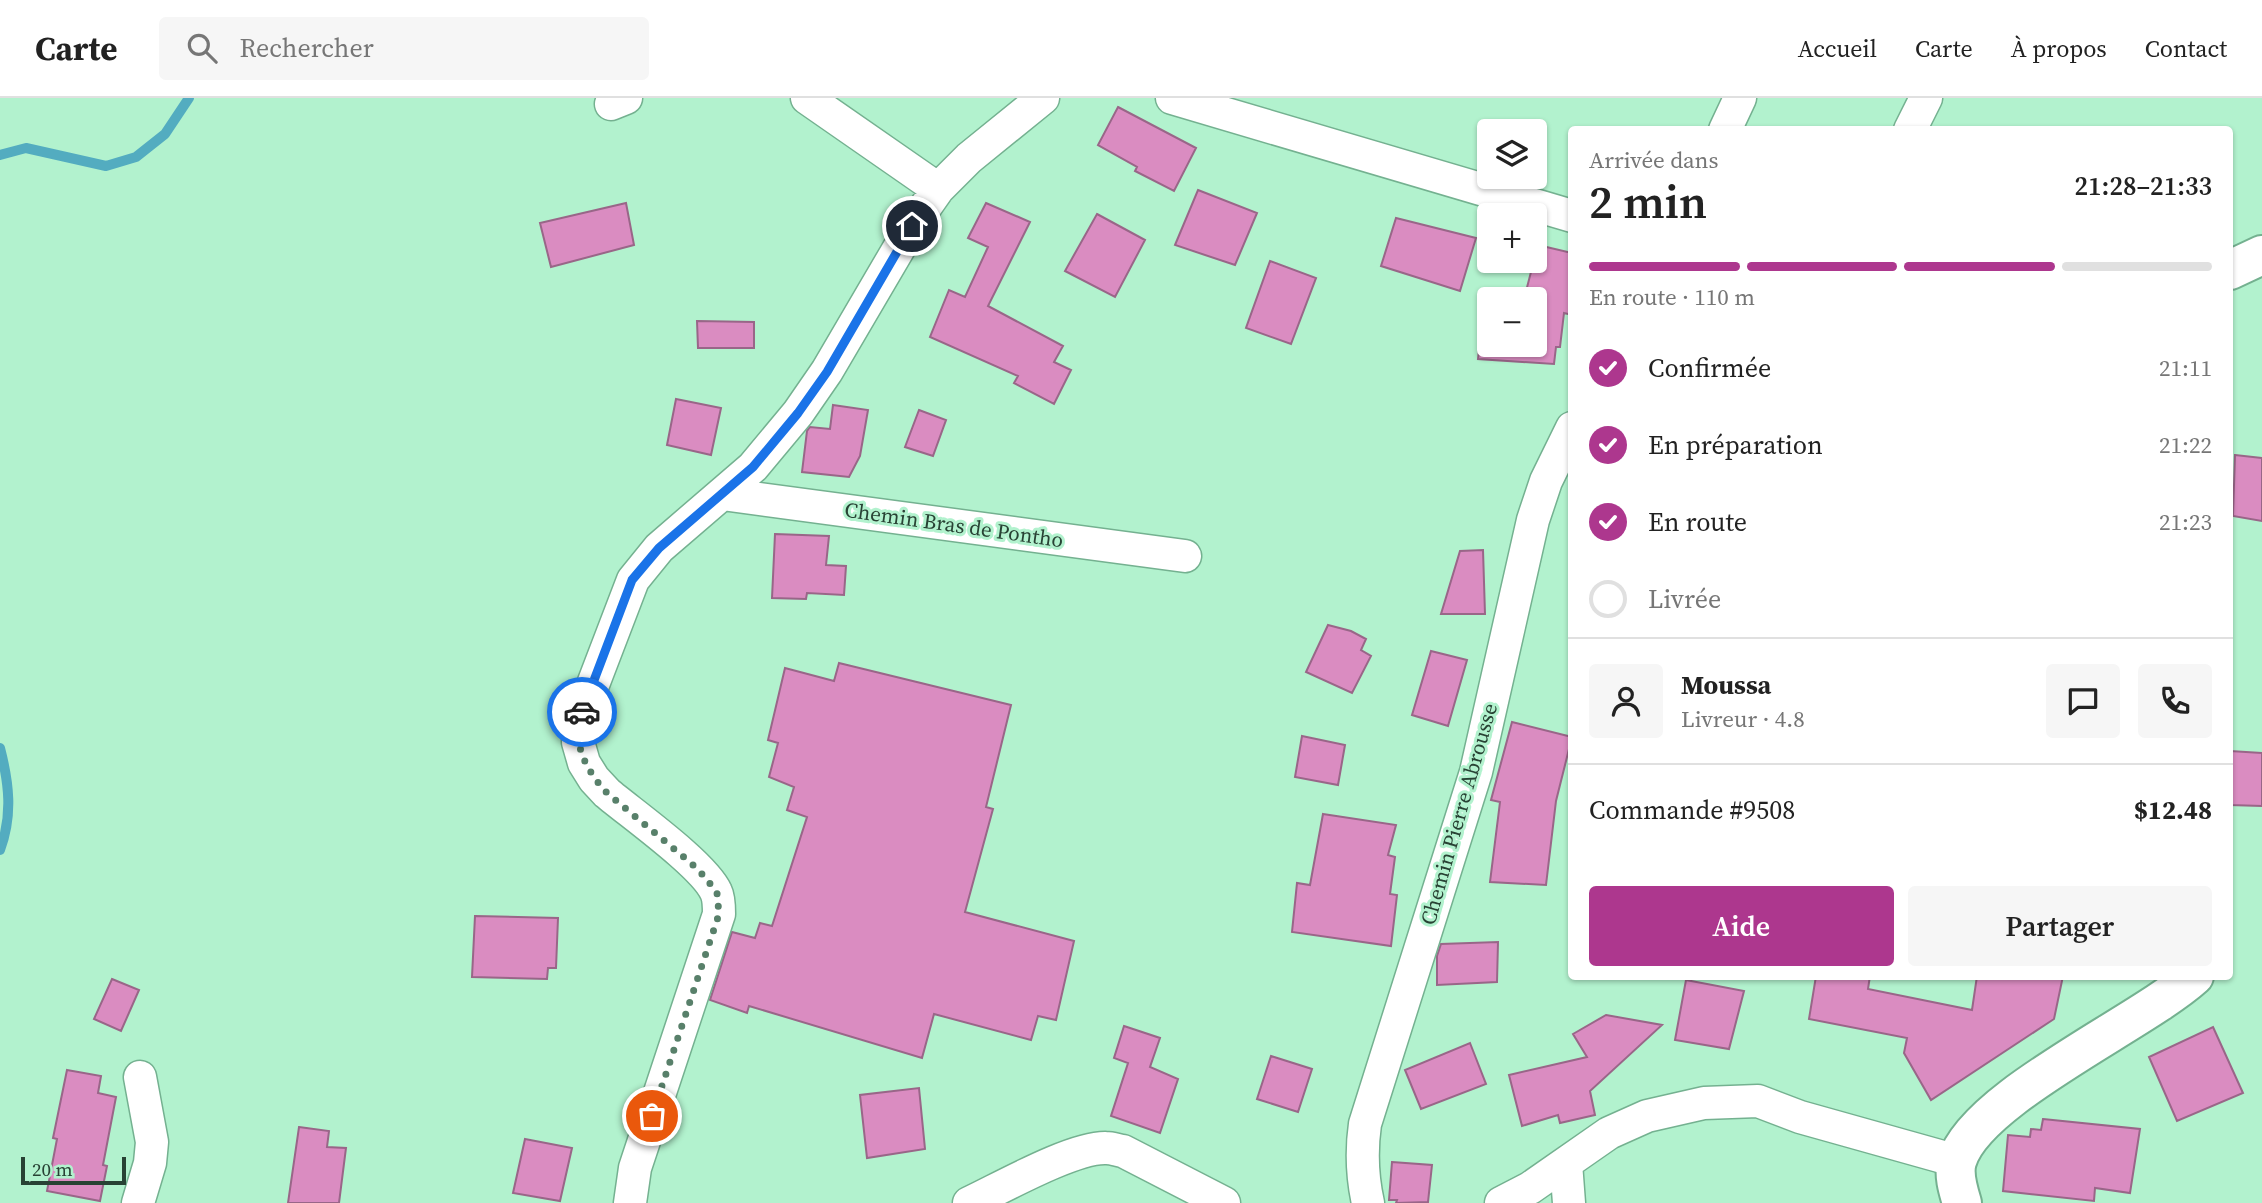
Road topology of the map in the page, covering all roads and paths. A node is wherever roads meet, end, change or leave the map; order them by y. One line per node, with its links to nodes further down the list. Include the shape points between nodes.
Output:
1 (807, 98): 8 (street)
2 (1043, 98): 8 (street)
3 (1172, 98): 9 (street)
4 (1740, 98): 6 (street)
5 (1926, 98): 7 (street)
6 (1727, 126)
7 (1912, 126)
8 (938, 189): 13 (street, via 798,413 753,467)
9 (1568, 215)
10 (2262, 255): 11 (main road)
11 (2233, 269)
12 (1568, 436): 23 (street, Chemin Pierre Abrousse, via 1533,520 1476,772 1365,1125 1361,1150)
13 (722, 494): 14 (street, Chemin Bras de Pontho); 20 (street, via 659,548 632,580 579,721 578,742 594,779 705,877 717,893 719,914 635,1168)
14 (1185, 556)
15 (2188, 980): 17 (main road, via 2013,1097 1981,1125)
16 (140, 1077): 19 (street, via 152,1142)
17 (1957, 1161): 18 (street, via 1758,1101 1728,1100 1647,1116 1609,1133); 26 (main road)
18 (1566, 1163): 24 (street); 25 (street)
19 (138, 1203)
20 (630, 1203)
21 (969, 1203): 22 (street, via 1052,1163 1106,1148 1122,1151)
22 (1224, 1203)
23 (1368, 1203)
24 (1501, 1203)
25 (1569, 1203)
26 (1962, 1203)

